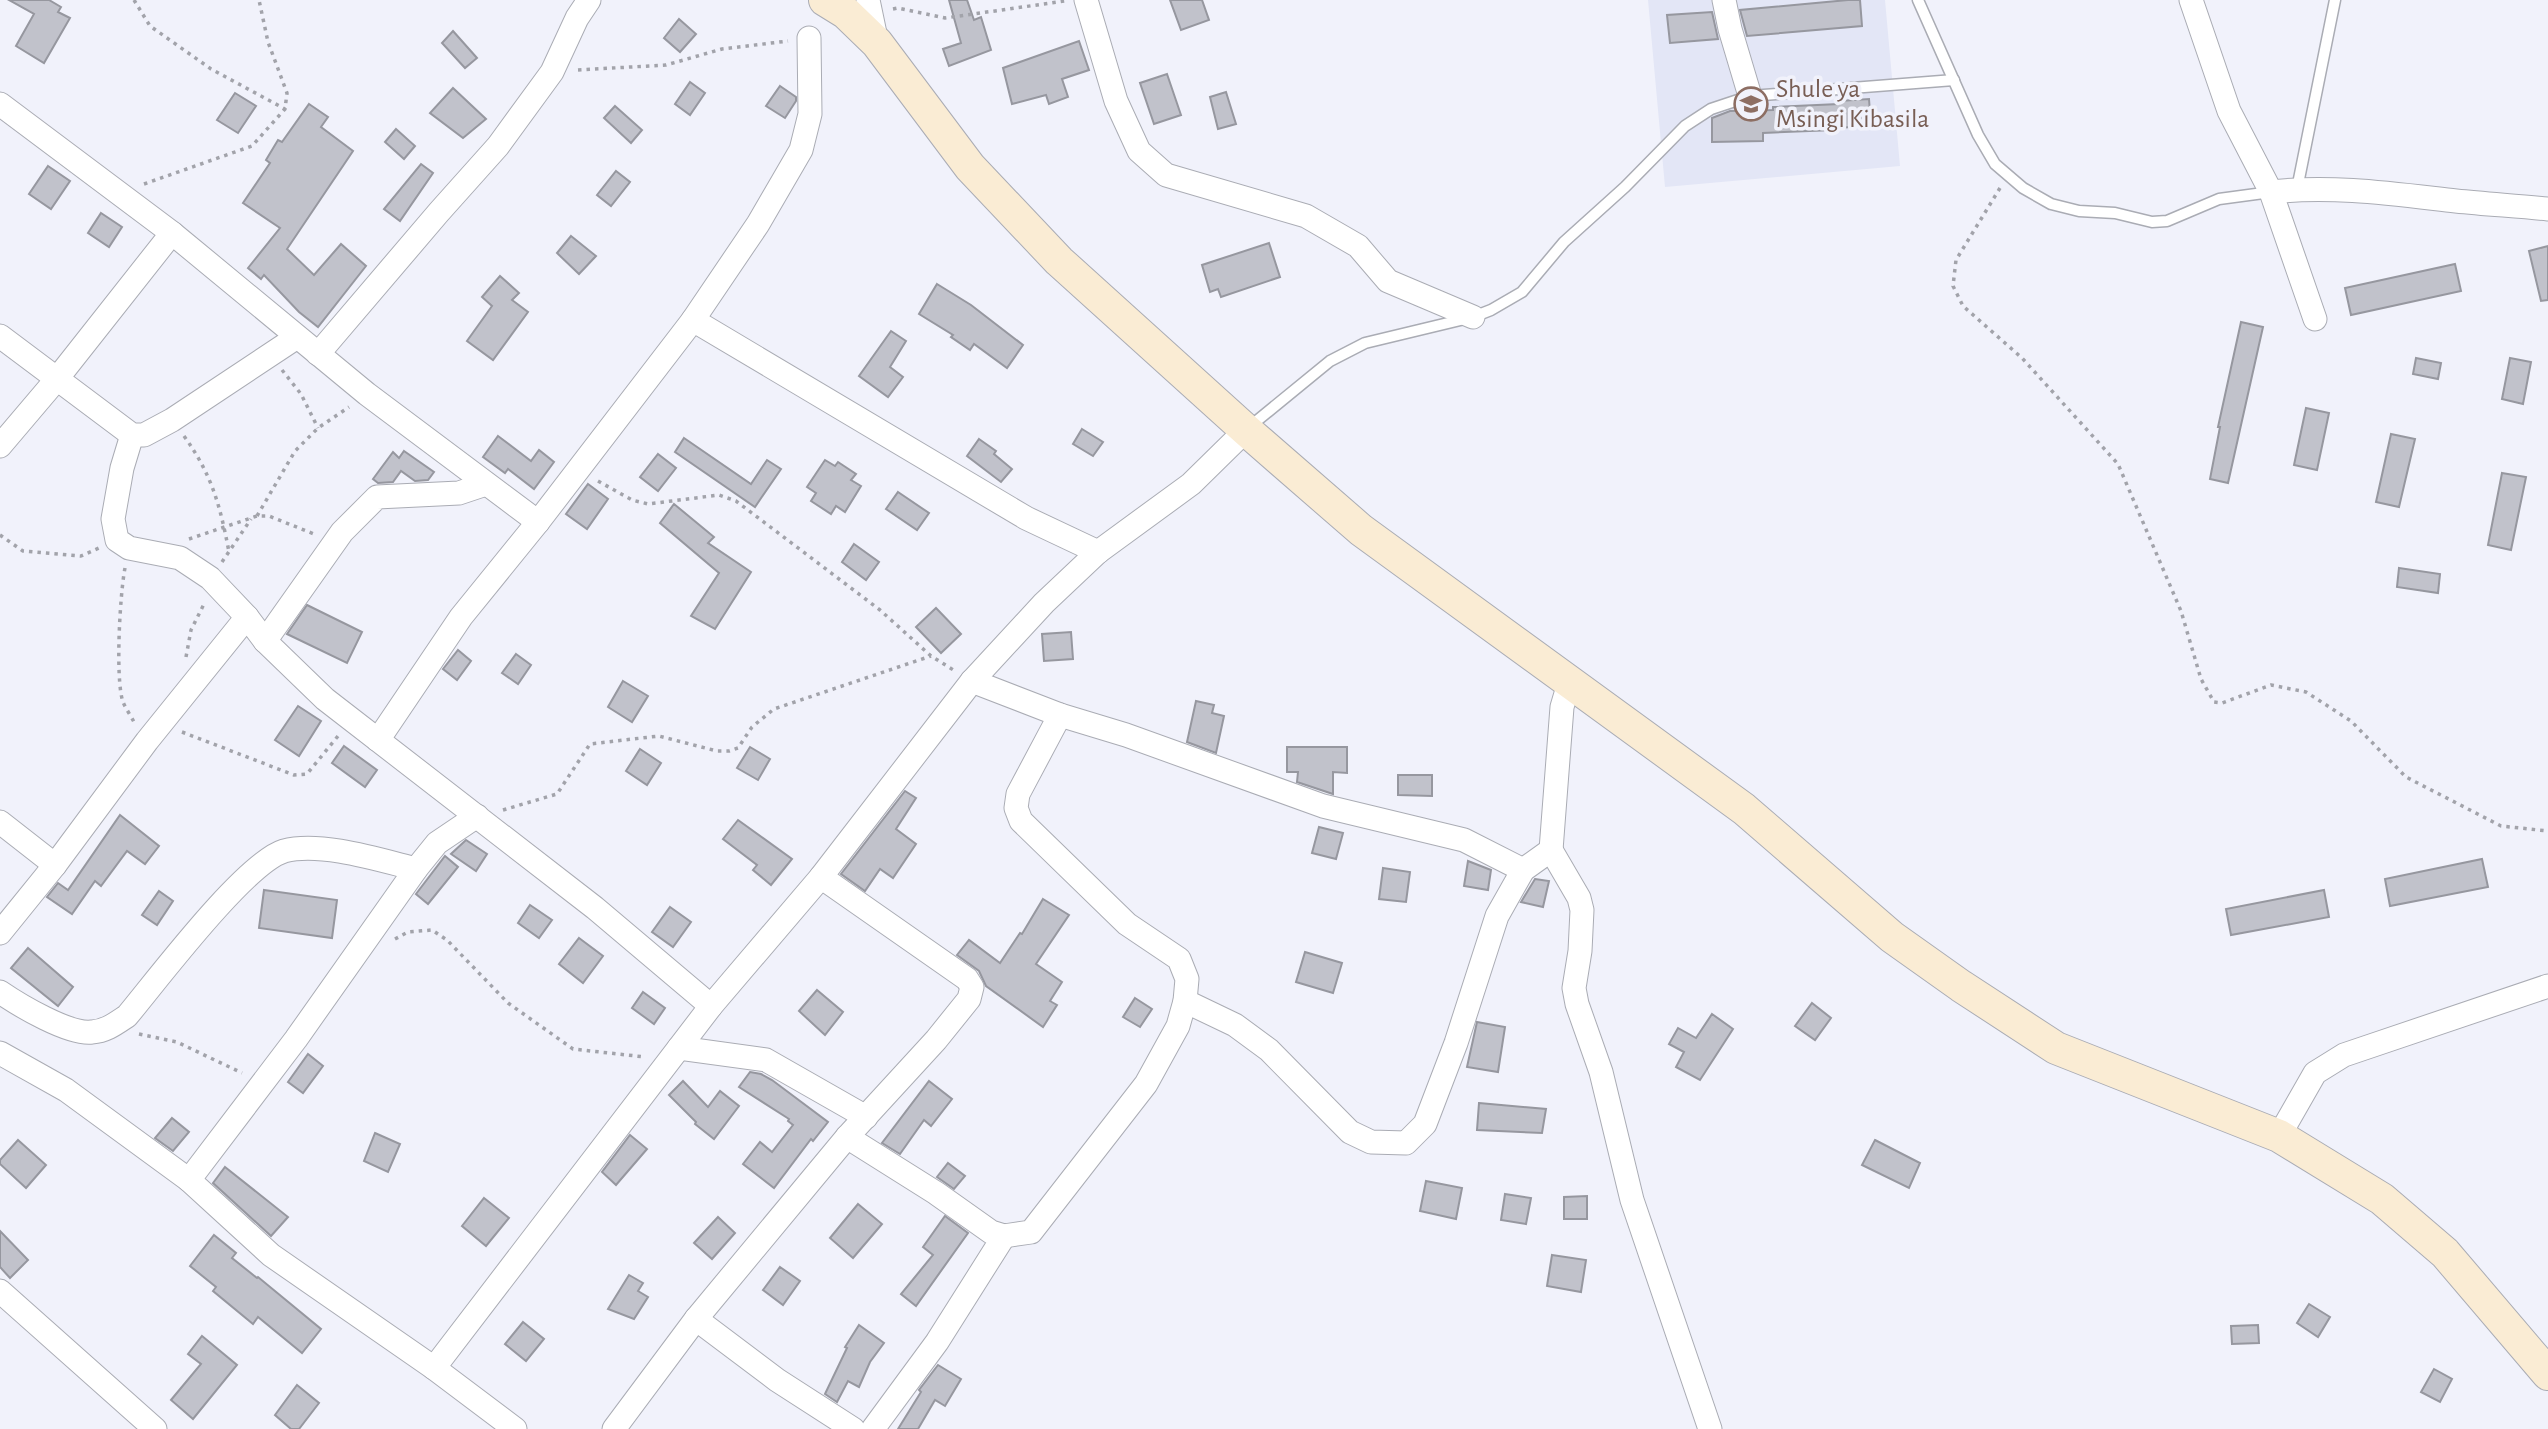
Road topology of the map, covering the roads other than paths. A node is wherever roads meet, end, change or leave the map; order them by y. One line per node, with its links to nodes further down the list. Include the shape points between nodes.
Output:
1 (589, 0): 22 (street, via 552,72 498,146)
2 (825, 0): 8 (main road, via 846,13)
3 (1086, 0): 17 (street, via 1116,101 1139,151 1166,175 1306,216 1358,246 1388,281)
4 (1724, 0): 11 (street)
5 (1918, 0): 10 (lane)
6 (2191, 0): 14 (street, via 2229,111)
7 (2334, 0): 13 (lane)
8 (872, 20): 24 (main road, via 970,167 1059,261)
9 (809, 38): 19 (street, via 810,114 801,150)
10 (1954, 80): 11 (lane); 14 (lane, via 1996,164 2023,188 2051,204 2152,222 2167,221 2219,199)
11 (1750, 96): 17 (lane, via 1711,109 1685,126 1564,242 1522,292)
12 (0, 104): 16 (street)
13 (2297, 189): 14 (street); 15 (street, via 2395,192)
14 (2271, 192): 18 (street)
15 (2548, 209)
16 (172, 233): 21 (street); 23 (street)
17 (1473, 317): 24 (lane, via 1365,343 1330,361)
18 (2315, 319)
19 (693, 320): 28 (street); 29 (street, via 1026,518)
20 (0, 336): 23 (street)
21 (297, 337): 22 (street); 25 (street, via 172,420 144,435)
22 (318, 354): 27 (street)
23 (56, 380): 25 (street); 26 (street)
24 (1246, 430): 29 (street, via 1191,484); 32 (main road, via 1361,530)
25 (132, 435): 30 (street, via 113,519 123,544 180,558 213,581)
26 (0, 446)
27 (486, 484): 28 (street); 31 (street, via 458,492 377,497 342,532)
28 (538, 522): 35 (street, via 461,617)
29 (1098, 552): 33 (street)
30 (247, 617): 31 (street); 39 (street)
31 (265, 641): 35 (street, via 325,699)
32 (1570, 680): 38 (street, via 1562,708); 51 (main road, via 1744,808 1892,937 2056,1048)
33 (972, 681): 34 (street); 42 (street)
34 (1060, 715): 41 (street, via 1126,734 1323,806 1464,840); 46 (street, via 1018,794 1016,808 1021,821 1127,924 1179,959 1187,979)
35 (379, 740): 36 (street)
36 (477, 816): 40 (street, via 437,843); 47 (street)
37 (0, 822): 39 (street)
38 (1550, 850): 41 (street); 64 (street, via 1583,910 1574,988 1577,1004 1601,1072 1632,1200)
39 (55, 865): 43 (street)
40 (416, 869): 45 (street, via 308,848 283,852 260,865 233,891 127,1016 109,1028 89,1033 52,1022); 53 (street)
41 (1523, 870): 46 (street, via 1497,916 1425,1124 1406,1143 1371,1142 1350,1132 1269,1050 1236,1025)
42 (821, 877): 47 (street); 50 (street, via 967,979 972,987 969,999 936,1040)
43 (0, 933)
44 (2548, 986): 51 (street, via 2344,1055 2315,1073)
45 (0, 992)
46 (1185, 1001): 54 (street, via 1178,1026 1146,1084 1080,1171 1031,1232)
47 (710, 1006): 49 (street)
48 (0, 1053): 53 (street, via 66,1090)
49 (674, 1054): 50 (street, via 766,1060); 57 (street)
50 (866, 1117): 52 (street)
51 (2279, 1136): 58 (main road, via 2382,1199 2445,1252)
52 (847, 1137): 54 (street, via 991,1232); 56 (street)
53 (189, 1180): 57 (street, via 271,1255)
54 (1004, 1236): 63 (street, via 937,1342)
55 (0, 1291): 59 (street)
56 (696, 1319): 61 (street); 62 (street)
57 (435, 1368): 60 (street)
58 (2548, 1374)
59 (155, 1429)
60 (515, 1429)
61 (614, 1429)
62 (853, 1429)
63 (873, 1429)
64 (1710, 1429)

